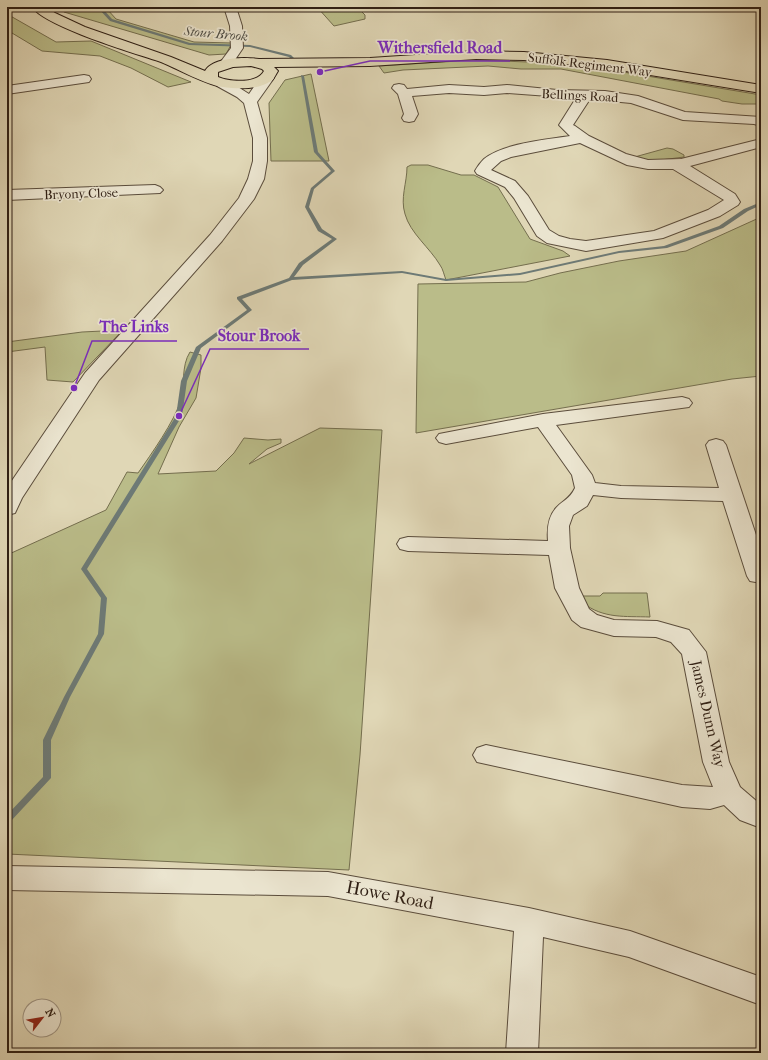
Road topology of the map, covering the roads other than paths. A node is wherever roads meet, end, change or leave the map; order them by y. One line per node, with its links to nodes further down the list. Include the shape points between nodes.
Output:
1 (38, 7): 4 (main road, via 81,30)
2 (230, 7): 3 (street, via 236,26)
3 (237, 46): 5 (street); 7 (street)
4 (166, 60): 7 (main road); 10 (main road)
5 (256, 63): 6 (main road); 7 (main road); 8 (main road, via 270,68)
6 (322, 63): 8 (main road, via 289,69); 11 (main road, Suffolk Regiment Way, via 453,56 530,56 607,64)
7 (222, 64): 10 (main road, via 211,71)
8 (269, 76): 10 (main road, via 247,84); 14 (street)
9 (84, 80): 12 (street)
10 (217, 80): 14 (street, via 242,94)
11 (761, 89)
12 (7, 90)
13 (586, 94): 15 (street, Bellings Road, via 508,89 401,91 411,114); 16 (street, Bellings Road, via 605,94 633,99 683,116); 17 (street, via 566,125)
14 (250, 102): 28 (street, via 260,138 260,161 256,179 246,199 216,238 92,377)
15 (409, 118)
16 (761, 122)
17 (583, 138): 19 (street, via 631,162); 19 (street, via 513,151 488,163 482,171 510,184 544,233 553,240 586,246 657,235 714,213 732,202 730,197)
18 (761, 143): 19 (street)
19 (676, 164)
20 (155, 190): 21 (street, Bryony Close)
21 (7, 195)
22 (682, 403): 23 (street)
23 (543, 420): 24 (street); 26 (street, via 582,475)
24 (446, 438)
25 (716, 445): 27 (street)
26 (586, 488): 27 (street, via 621,492); 30 (street, James Dunn Way, via 579,501 564,512 558,526)
27 (731, 496): 31 (street)
28 (7, 508)
29 (408, 544): 30 (street)
30 (559, 548): 33 (street, James Dunn Way, via 567,588 580,614 589,621 614,628 657,629 680,636 694,652 716,762)
31 (758, 576)
32 (486, 755): 33 (street, via 682,796 710,798)
33 (729, 793): 34 (street, James Dunn Way, via 750,812)
34 (761, 817)
35 (7, 878): 36 (street, Howe Road, via 328,884)
36 (529, 922): 37 (street, Howe Road, via 630,944); 38 (street)
37 (761, 992)
38 (522, 1053)

